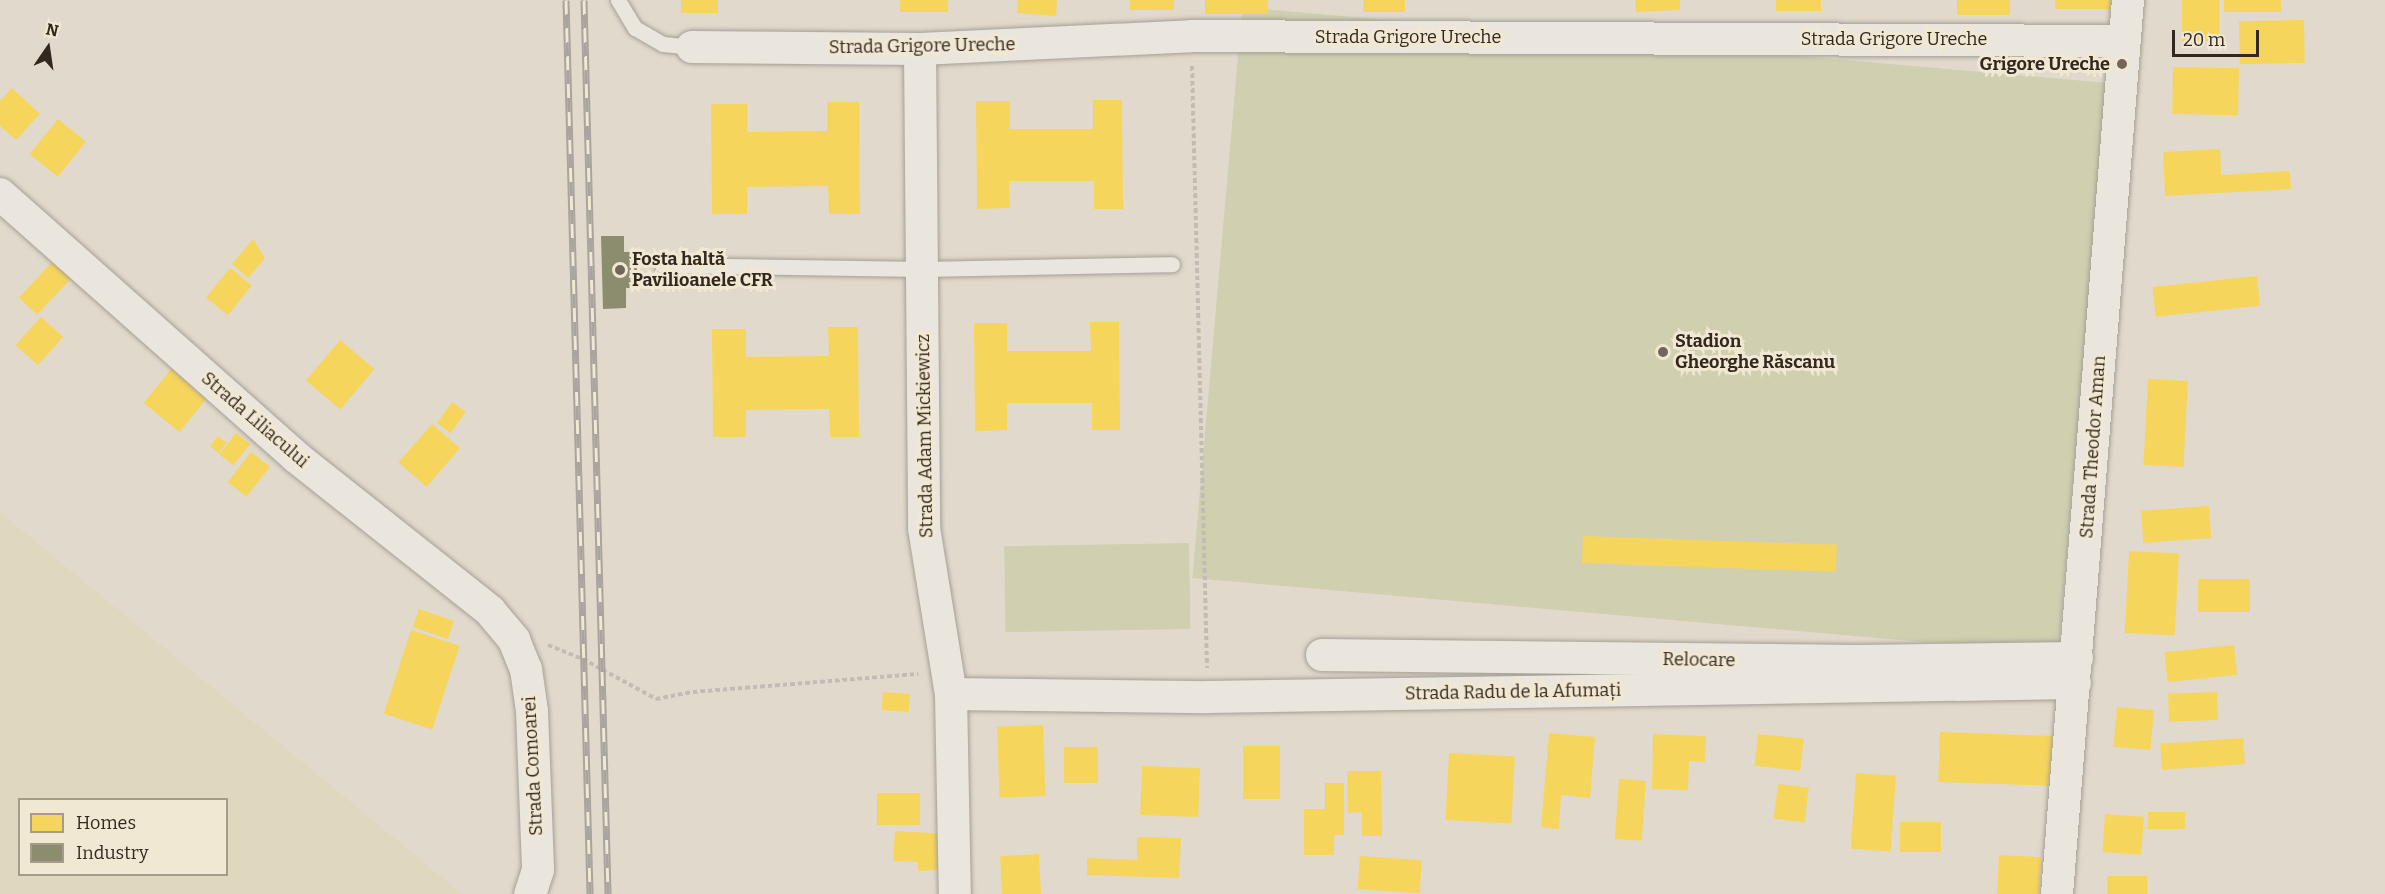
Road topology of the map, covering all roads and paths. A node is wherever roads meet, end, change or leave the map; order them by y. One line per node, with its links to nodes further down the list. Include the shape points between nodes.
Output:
1 (618, 0): 5 (lane, via 635,28 663,44)
2 (2128, 0): 4 (street, Strada Theodor Aman)
3 (1191, 36): 4 (street, Strada Grigore Ureche); 6 (street, Strada Grigore Ureche); 15 (path)
4 (2124, 40): 13 (street, Strada Theodor Aman)
5 (692, 46): 6 (street, Strada Grigore Ureche)
6 (920, 49): 10 (street, Strada Adam Mickiewicz)
7 (0, 194): 11 (street, Strada Liliacului, via 296,458 490,611)
8 (1172, 264): 10 (lane)
9 (663, 266): 10 (lane)
10 (922, 269): 14 (street, Strada Adam Mickiewicz, via 924,528)
11 (514, 640): 14 (path, via 557,647 656,699 693,692); 16 (street, Strada Comoarei, via 526,669 532,711 538,870)
12 (1322, 655): 13 (street, Relocare, via 1857,661)
13 (2076, 671): 15 (street, Strada Radu de la Afumați); 18 (street, Strada Theodor Aman)
14 (950, 683): 15 (street, Strada Radu de la Afumați); 17 (street, Strada Adam Mickiewicz)
15 (1208, 697)
16 (530, 894)
17 (955, 894)
18 (2057, 894)

